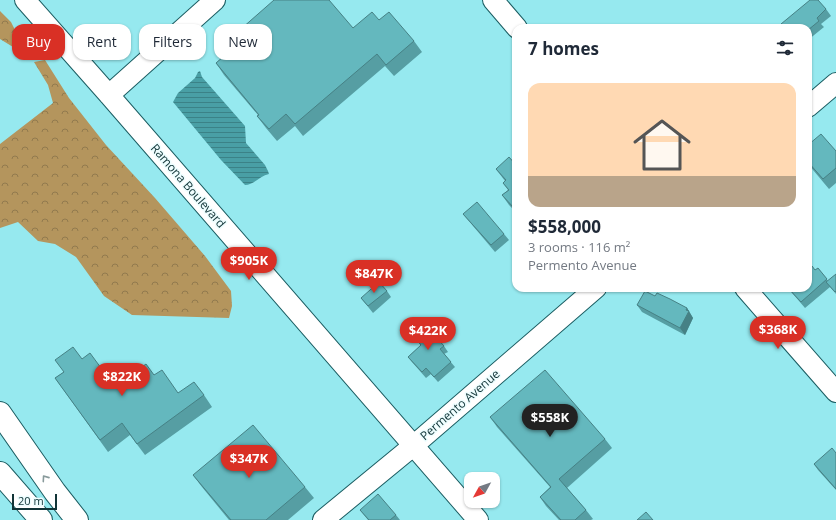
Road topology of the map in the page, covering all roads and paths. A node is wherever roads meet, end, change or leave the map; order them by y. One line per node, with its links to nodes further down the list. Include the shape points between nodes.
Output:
1 (25, 0): 6 (street, Ramona Boulevard)
2 (215, 0): 6 (street)
3 (493, 0): 4 (street)
4 (514, 24)
5 (836, 83): 7 (street)
6 (109, 95): 12 (street, Ramona Boulevard)
7 (812, 104)
8 (591, 292): 12 (street, Permento Avenue)
9 (748, 292): 10 (street)
10 (836, 392)
11 (0, 413): 15 (highway, one-way to 11)
12 (413, 446): 16 (street, Permento Avenue); 17 (street, Ramona Boulevard)
13 (0, 472): 14 (highway)
14 (41, 520)
15 (77, 520)
16 (323, 520)
17 (478, 520)

